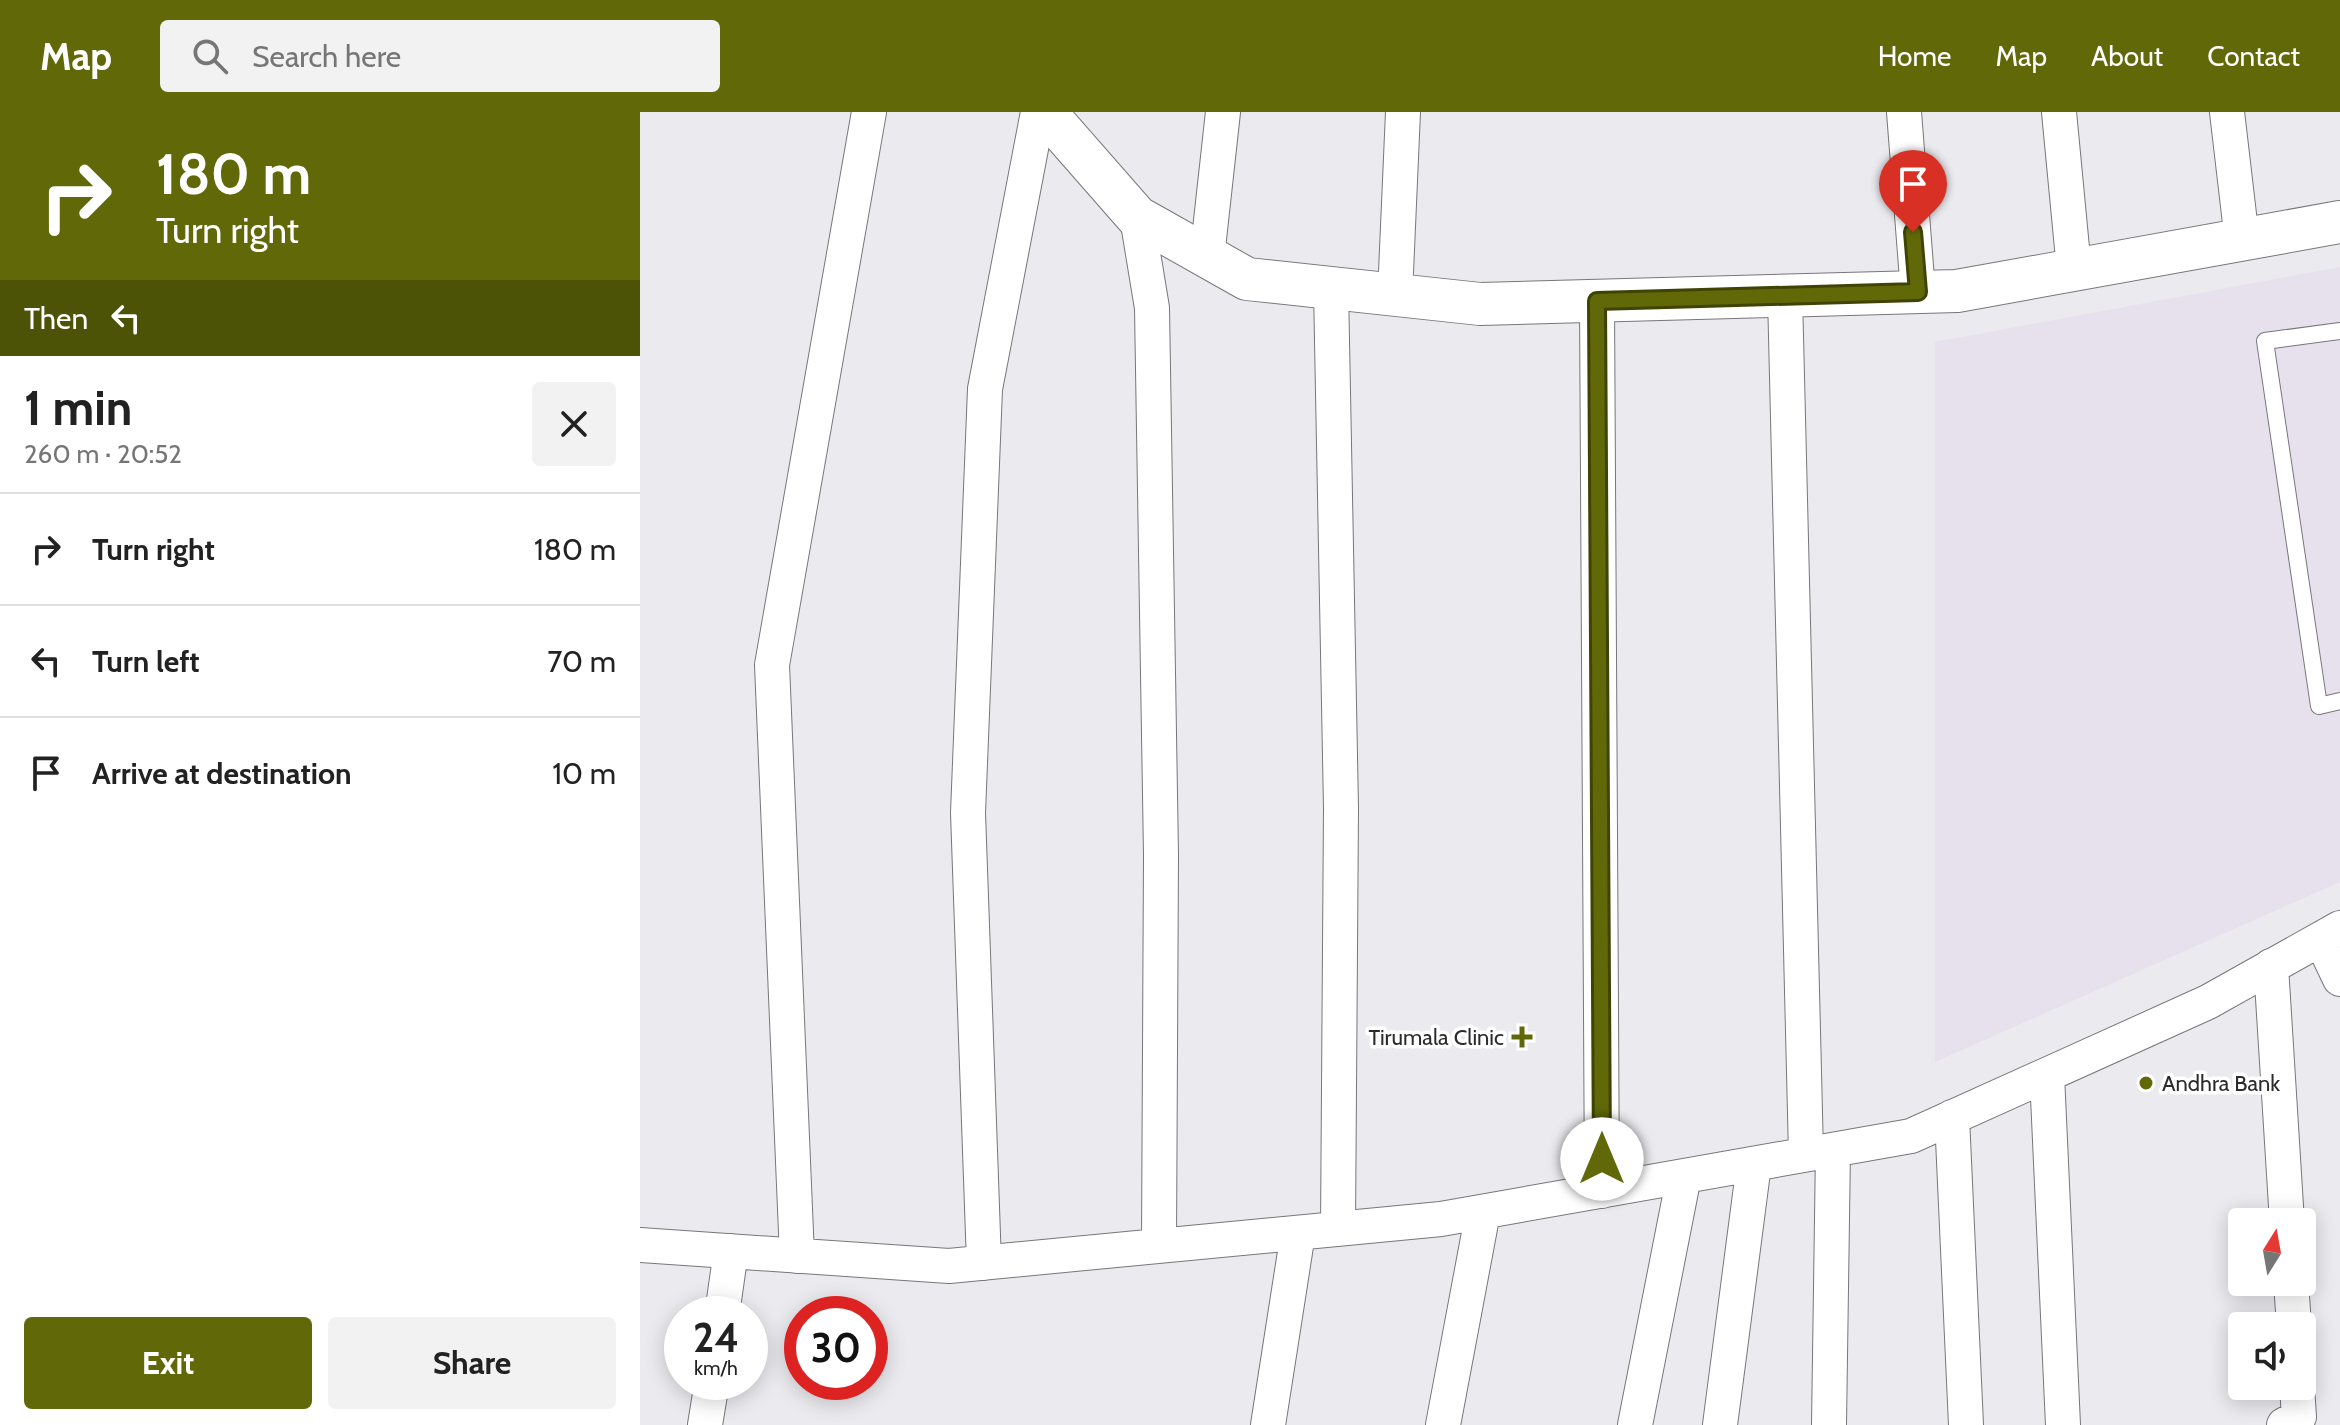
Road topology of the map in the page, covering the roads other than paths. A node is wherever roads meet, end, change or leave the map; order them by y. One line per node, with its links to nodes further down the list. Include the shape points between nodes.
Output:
1 (869, 112): 37 (street, via 772,665)
2 (1038, 112): 38 (street, via 985,389 968,813)
3 (1045, 112): 9 (street)
4 (1223, 112): 12 (street)
5 (1403, 112): 16 (street)
6 (1904, 112): 15 (street)
7 (2059, 112): 13 (street)
8 (2227, 112): 11 (street)
9 (1137, 217): 12 (street); 35 (street, via 1152,323 1161,855)
10 (2340, 222): 11 (street)
11 (2242, 240): 13 (street)
12 (1207, 257): 14 (street, via 1247,279)
13 (2074, 269): 15 (street, via 1957,291)
14 (1331, 288): 16 (street); 32 (street, via 1341,808)
15 (1918, 292): 17 (street)
16 (1395, 295): 18 (street, via 1480,304)
17 (1785, 295): 18 (street); 26 (street)
18 (1597, 301): 29 (street)
19 (2340, 331): 20 (lane, via 2265,341 2319,706)
20 (2340, 701)
21 (2330, 933): 22 (street); 23 (street)
22 (2271, 966): 24 (street, via 2208,1002); 30 (street)
23 (2340, 979)
24 (2047, 1075): 25 (street); 48 (street)
25 (1952, 1117): 26 (street, via 1911,1136); 47 (street)
26 (1820, 1152): 27 (street); 46 (street)
27 (1754, 1164): 28 (street); 45 (street)
28 (1684, 1176): 29 (street); 44 (street)
29 (1602, 1191): 31 (street)
30 (2286, 1208)
31 (1483, 1212): 32 (street); 43 (street)
32 (1338, 1229): 33 (street)
33 (1298, 1233): 35 (street); 42 (street)
34 (640, 1245): 36 (street)
35 (1159, 1246): 38 (street)
36 (731, 1251): 37 (street); 39 (street)
37 (797, 1256): 38 (street, via 949,1266)
38 (984, 1263)
39 (725, 1296)
40 (709, 1400): 41 (street)
41 (705, 1425)
42 (1268, 1425)
43 (1443, 1425)
44 (1635, 1425)
45 (1720, 1425)
46 (1829, 1425)
47 (1966, 1425)
48 (2063, 1425)

